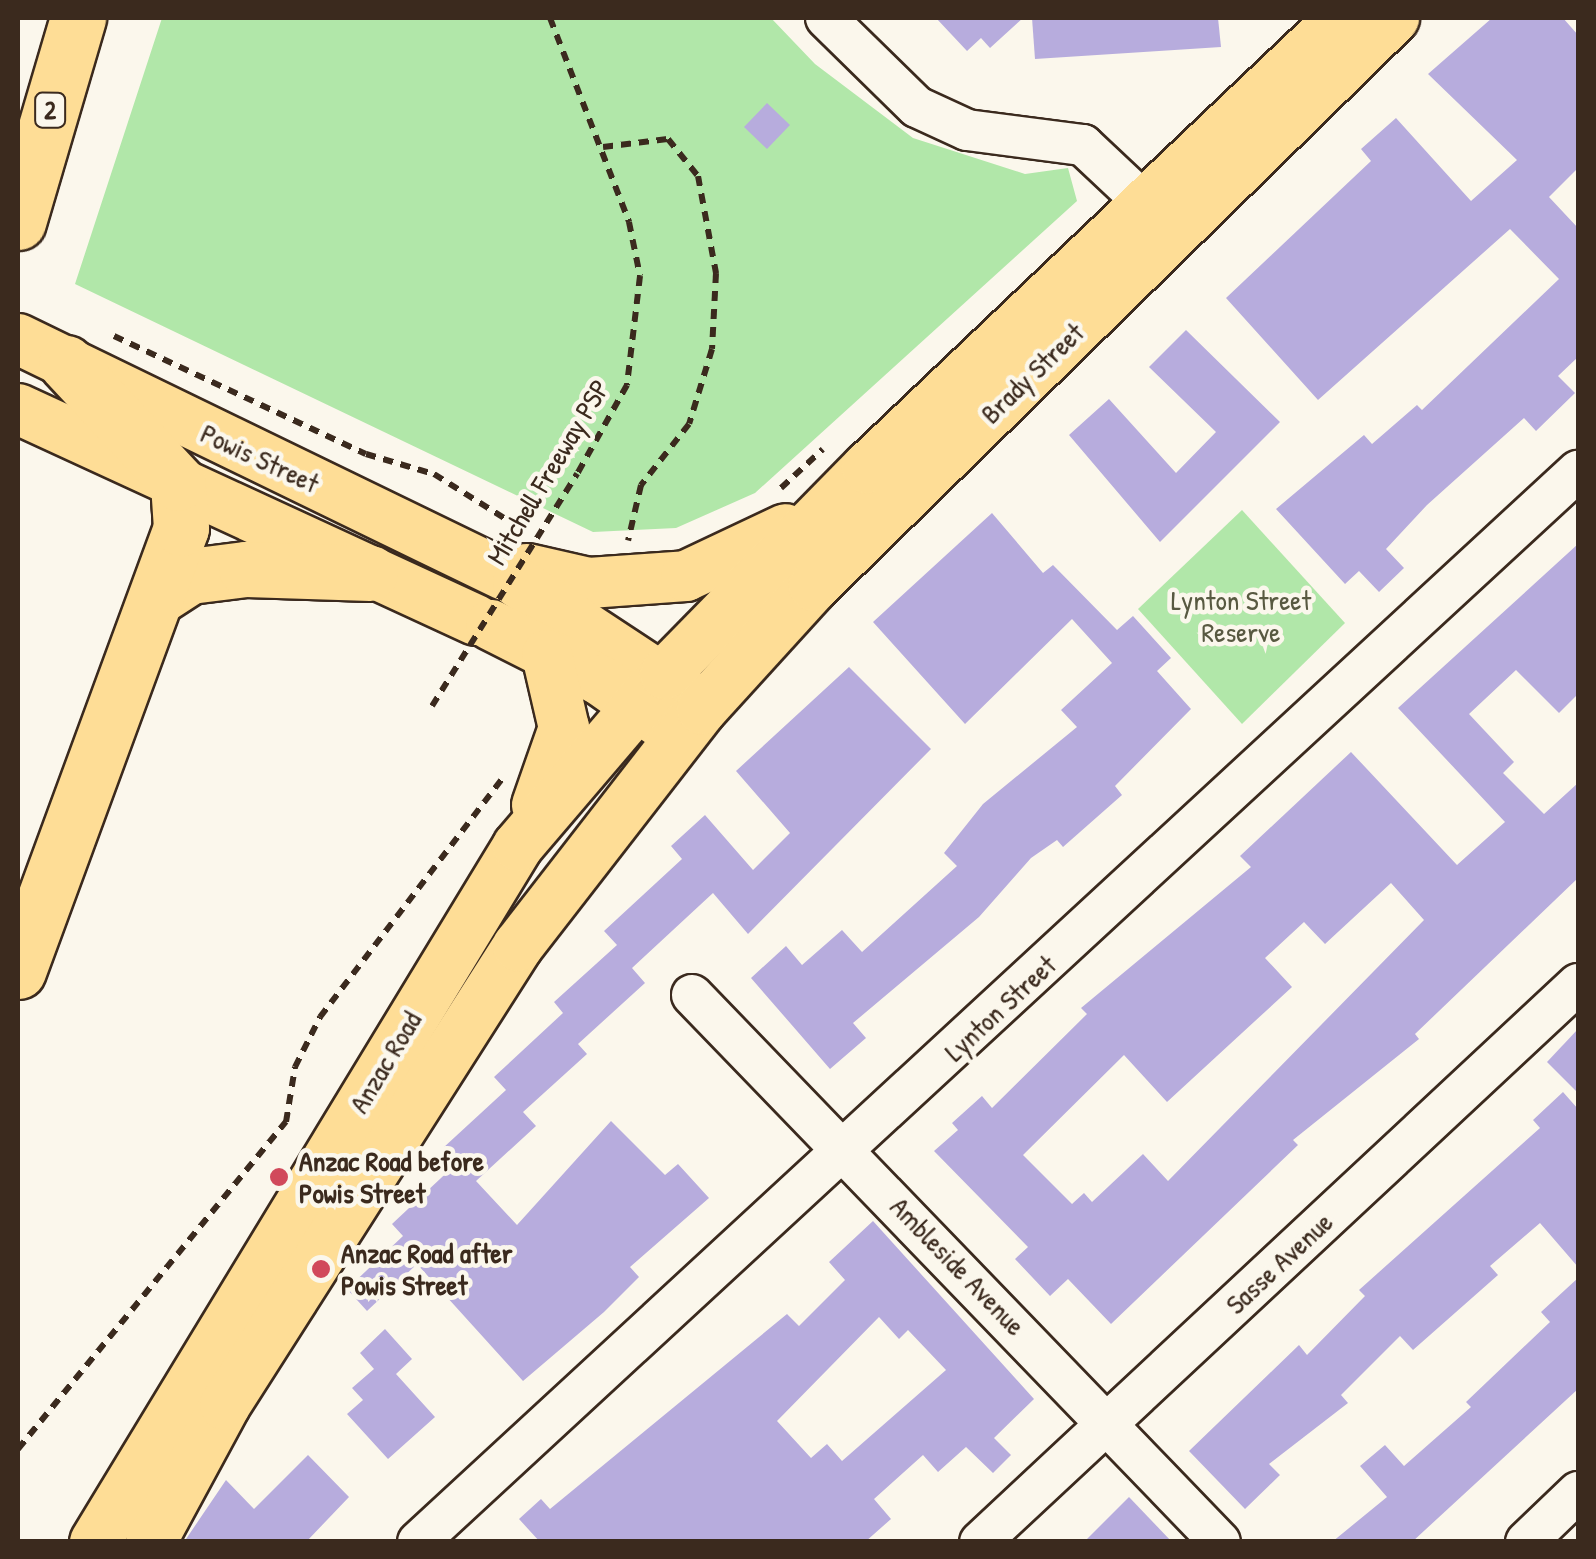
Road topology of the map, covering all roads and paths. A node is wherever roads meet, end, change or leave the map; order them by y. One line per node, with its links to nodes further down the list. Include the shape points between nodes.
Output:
1 (78, 18): 7 (highway, 2)
2 (550, 18): 6 (path, Mitchell Freeway PSP)
3 (826, 18): 8 (street, via 917,107 967,130 1084,145)
4 (1341, 18): 8 (main road, Brady Street)
5 (1394, 18): 8 (main road, Brady Street)
6 (602, 147): 17 (path, via 668,138 698,176 716,273 712,349 689,424 640,484); 23 (path, Mitchell Freeway PSP, bridge, via 636,249 640,332 617,410)
7 (20, 212)
8 (1162, 218): 16 (main road, Brady Street); 24 (main road, Brady Street)
9 (18, 339): 10 (main road, Powis Street)
10 (84, 346): 14 (highway); 18 (main road, Powis Street, via 454,550); 18 (path, via 434,474 491,518)
11 (18, 409): 14 (main road, Powis Street)
12 (835, 438): 15 (path)
13 (1578, 471): 30 (street, Lynton Street)
14 (178, 482): 19 (main road, Powis Street); 20 (highway, via 181,528)
15 (778, 491)
16 (840, 495): 17 (main road, via 767,544 686,576); 22 (main road, Brady Street)
17 (637, 554): 18 (main road)
18 (518, 564): 22 (main road, Powis Street)
19 (370, 574): 20 (highway, via 246,569 190,576); 21 (main road, Powis Street)
20 (156, 598): 27 (highway)
21 (546, 655): 22 (main road, Powis Street); 26 (main road, via 564,728)
22 (653, 690): 24 (main road, Powis Street); 26 (main road, Anzac Road)
23 (432, 706)
24 (690, 724): 35 (main road, Anzac Road, via 518,946 235,1388)
25 (512, 768): 32 (path, via 320,1017 296,1067 286,1122)
26 (518, 846): 34 (main road, Anzac Road)
27 (18, 971)
28 (1578, 984): 31 (street, Sasse Avenue)
29 (692, 995): 30 (street, Ambleside Avenue)
30 (848, 1150): 31 (street, Ambleside Avenue); 36 (street, Lynton Street)
31 (1108, 1423): 37 (street, Sasse Avenue); 38 (street, Ambleside Avenue)
32 (18, 1449)
33 (1578, 1492): 39 (street)
34 (95, 1542)
35 (151, 1542)
36 (418, 1542)
37 (980, 1542)
38 (1220, 1542)
39 (1526, 1542)

